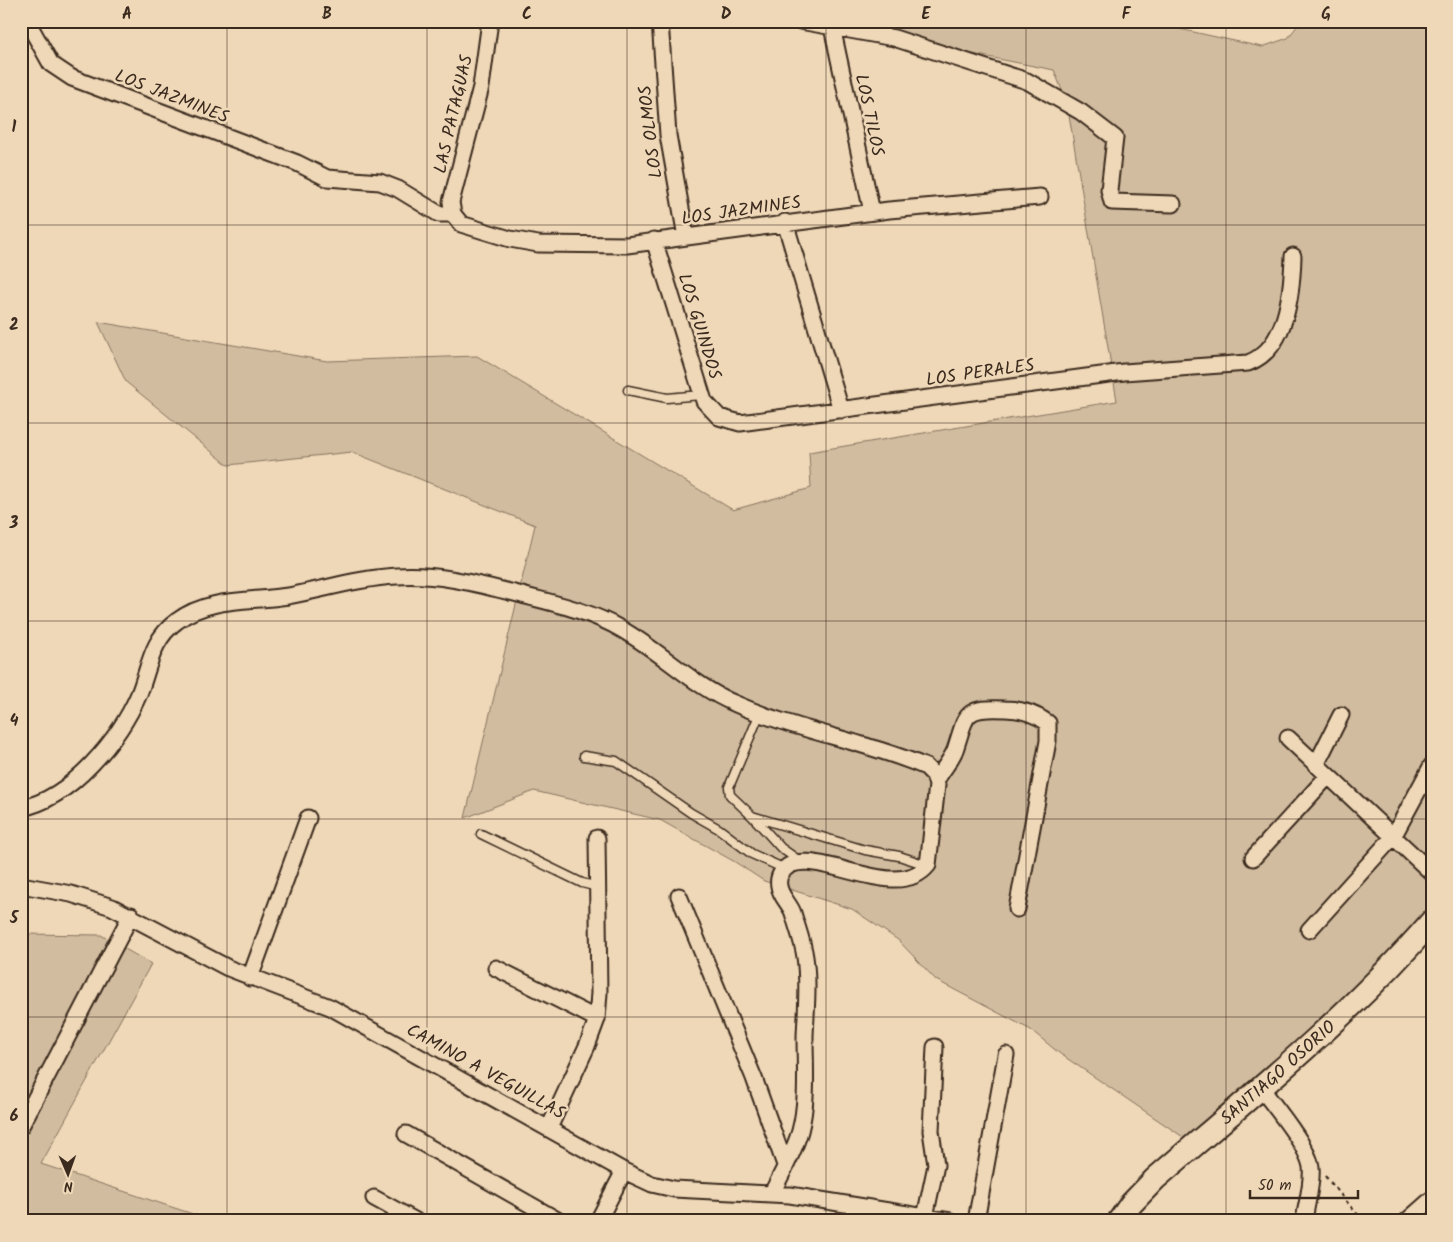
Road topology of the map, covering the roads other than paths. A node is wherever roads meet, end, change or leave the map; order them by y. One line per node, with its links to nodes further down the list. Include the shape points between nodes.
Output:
1 (27, 21): 9 (street, LOS JAZMINES, via 47,58 64,74 297,163 327,178 380,182 439,214)
2 (490, 21): 9 (street, LAS PATAGUAS, via 481,87 451,202)
3 (660, 21): 11 (street, LOS OLMOS, via 668,135)
4 (800, 21): 5 (street)
5 (832, 27): 7 (street, via 894,38 1042,89 1115,138 1109,190 1112,202); 8 (street, LOS TILOS)
6 (1040, 197): 8 (street, LOS JAZMINES)
7 (1173, 204)
8 (872, 212): 10 (street, LOS JAZMINES)
9 (454, 214): 12 (street, LOS JAZMINES, via 466,227 538,244 627,245)
10 (785, 222): 11 (street, LOS JAZMINES); 16 (street)
11 (686, 237): 12 (street, LOS JAZMINES)
12 (654, 240): 15 (street, LOS GUINDOS)
13 (1293, 256): 16 (street, LOS PERALES, via 1289,296 1274,344 1264,356 1248,363 1115,373)
14 (628, 390): 15 (lane, via 667,398)
15 (701, 395): 17 (street, LOS GUINDOS, via 708,408)
16 (841, 410): 17 (street, LOS PERALES, via 754,422 733,422)
17 (719, 417)
18 (760, 713): 25 (street, via 921,764 931,770); 26 (street, via 712,693 629,634 590,614 458,580 421,576 374,578 273,598 209,605 180,618 156,644 134,705 106,748 62,788 45,800); 27 (lane, via 729,787 730,795)
19 (1341, 715): 22 (street)
20 (1288, 738): 22 (street)
21 (584, 756): 35 (lane, via 616,761 752,854)
22 (1316, 764): 24 (street)
23 (1432, 765): 30 (street)
24 (1328, 776): 30 (street); 32 (street)
25 (936, 780): 34 (street); 40 (street, via 954,752 961,726 971,712 983,708 1011,709 1036,714 1048,723 1048,741)
26 (21, 808)
27 (752, 816): 33 (lane, via 781,848); 34 (lane)
28 (308, 818): 45 (street)
29 (481, 834): 38 (lane, via 582,883)
30 (1393, 837): 36 (street); 43 (street)
31 (597, 838): 38 (street)
32 (1253, 858)
33 (803, 864): 34 (street, via 832,866 899,880 918,875); 35 (street)
34 (928, 866)
35 (785, 869): 53 (street, via 778,884 793,913 802,941 806,972 803,1113)
36 (1432, 873)
37 (21, 885): 41 (street, CAMINO A VEGUILLAS, via 71,894)
38 (598, 887): 46 (street)
39 (679, 896): 53 (street)
40 (1017, 909)
41 (131, 915): 45 (street, CAMINO A VEGUILLAS); 50 (street)
42 (1432, 921): 49 (street, SANTIAGO OSORIO, via 1371,989)
43 (1309, 930)
44 (496, 968): 46 (street)
45 (250, 978): 51 (street, CAMINO A VEGUILLAS, via 308,998 351,1018)
46 (597, 1019): 51 (street)
47 (934, 1047): 59 (street, via 931,1131 936,1165)
48 (1006, 1055): 64 (street)
49 (1261, 1088): 65 (street, SANTIAGO OSORIO, via 1155,1179); 66 (street, via 1304,1148 1310,1163)
50 (21, 1126)
51 (550, 1128): 54 (street, CAMINO A VEGUILLAS)
52 (406, 1134): 61 (street)
53 (786, 1165): 55 (street)
54 (624, 1171): 55 (street, CAMINO A VEGUILLAS, via 652,1184 674,1189); 62 (street)
55 (772, 1193): 58 (street, CAMINO A VEGUILLAS)
56 (374, 1198): 60 (street)
57 (1432, 1199): 67 (street)
58 (863, 1214): 59 (street, CAMINO A VEGUILLAS)
59 (924, 1216): 63 (street, CAMINO A VEGUILLAS)
60 (416, 1221)
61 (558, 1221)
62 (598, 1221)
63 (950, 1221)
64 (976, 1221)
65 (1119, 1221)
66 (1304, 1221)
67 (1407, 1221)

